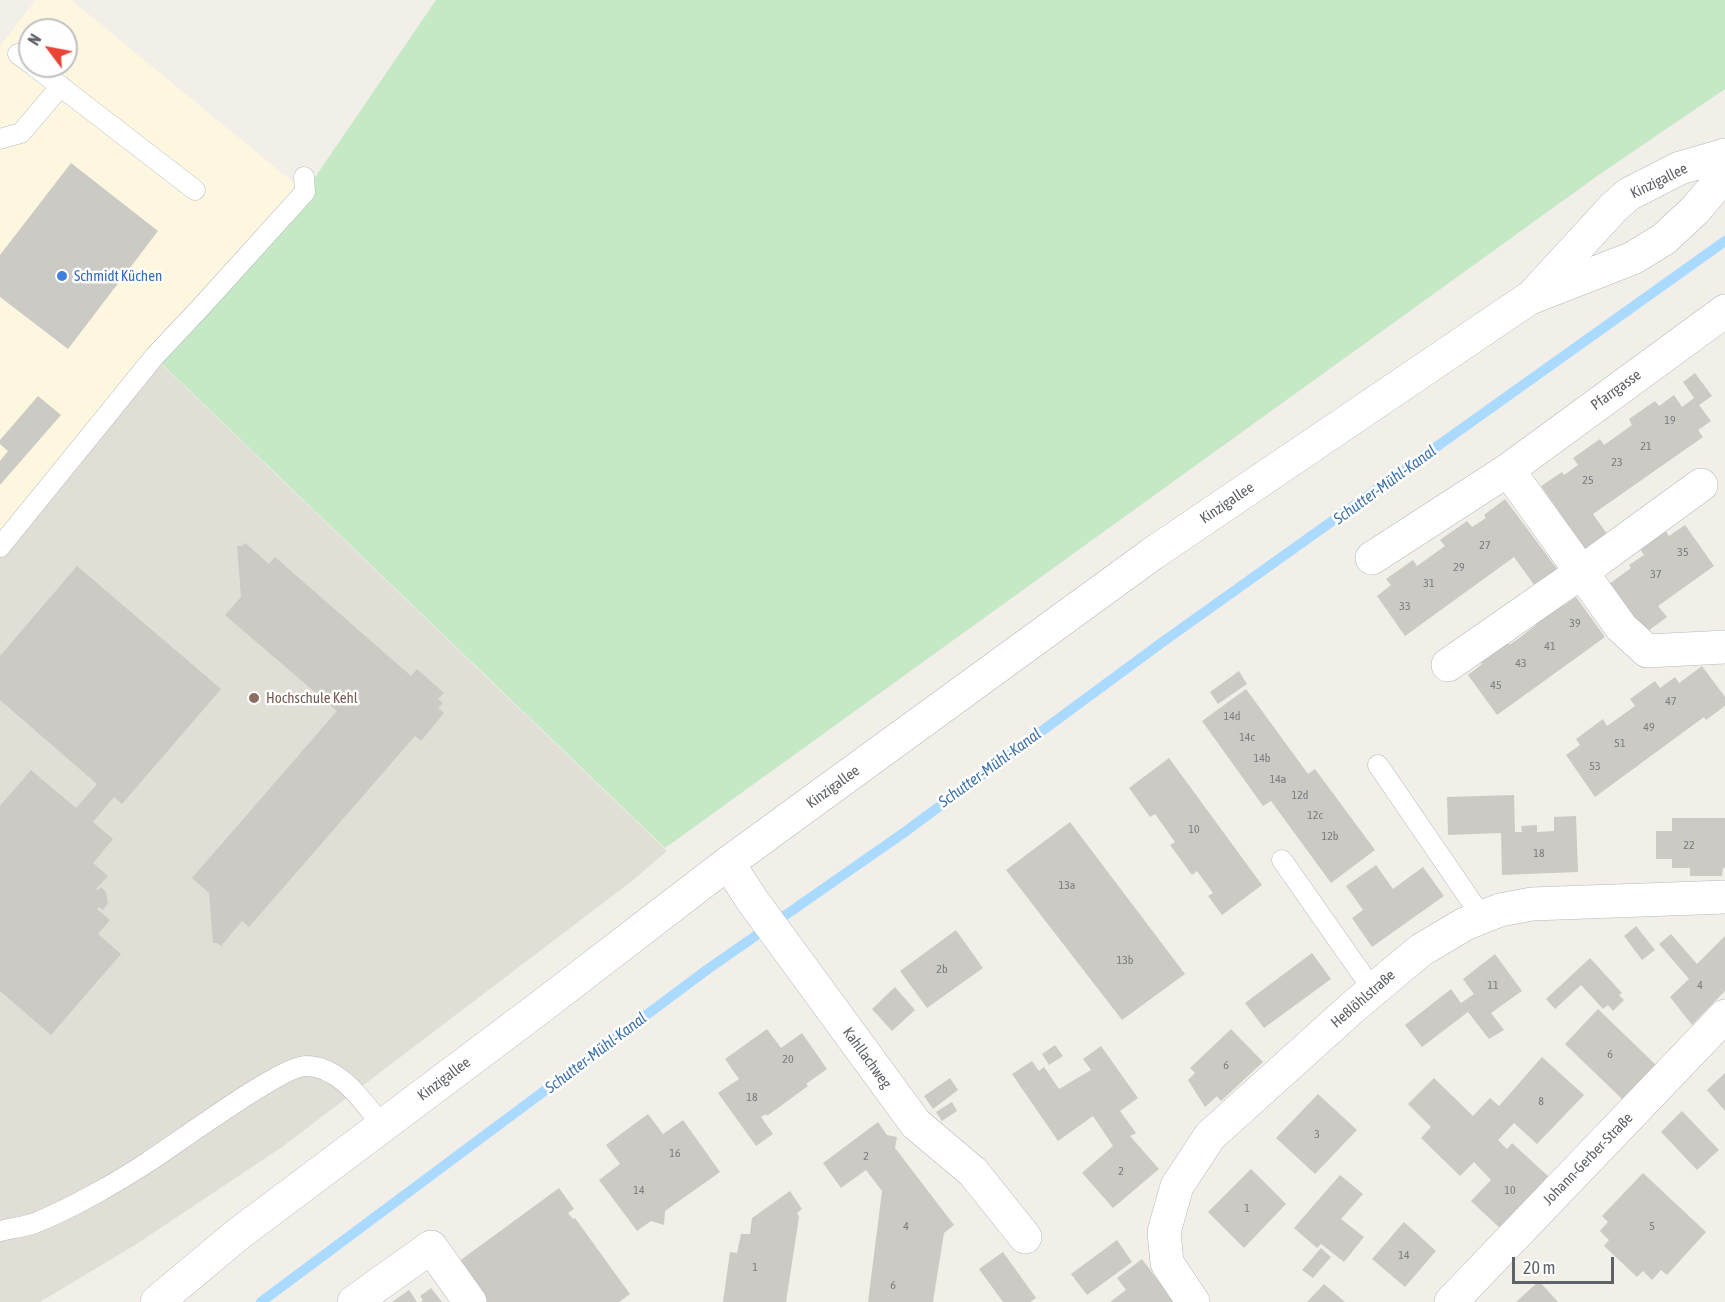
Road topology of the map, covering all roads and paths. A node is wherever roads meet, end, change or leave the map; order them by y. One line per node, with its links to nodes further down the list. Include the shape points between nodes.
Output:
1 (50, 78): 2 (lane)
2 (61, 86): 3 (lane, via 21,133); 7 (lane)
3 (0, 139)
4 (1725, 155): 8 (street, Kinzigallee, via 1680,168 1629,194)
5 (1725, 175): 8 (street, Kinzigallee, via 1664,239 1633,258)
6 (304, 177): 12 (lane, via 304,192 154,357)
7 (195, 190)
8 (1528, 299): 19 (street, Kinzigallee, via 1152,554)
9 (1725, 311): 10 (street, Pfarrgasse)
10 (1508, 470): 13 (street, Pfarrgasse); 14 (street)
11 (1701, 485): 14 (street)
12 (0, 547)
13 (1372, 558)
14 (1580, 573): 15 (street, via 1621,627 1647,651); 16 (street)
15 (1725, 647)
16 (1448, 665)
17 (1378, 765): 21 (lane)
18 (1282, 860): 22 (lane)
19 (728, 863): 24 (street, Kinzigallee); 26 (street, Kahllachweg, via 916,1124 973,1172)
20 (1725, 897): 21 (street, Heßlöhlstraße, via 1532,904)
21 (1482, 917): 22 (street, Heßlöhlstraße, via 1421,951)
22 (1373, 990): 30 (street, Heßlöhlstraße, via 1210,1136 1178,1186 1164,1232 1167,1263)
23 (1725, 1016): 31 (street, Johann-Gerber-Straße)
24 (382, 1125): 25 (lane, via 337,1076 323,1068 304,1065 279,1076 146,1164 76,1203 34,1223); 27 (street, Kinzigallee, via 237,1235)
25 (0, 1231)
26 (1025, 1237)
27 (157, 1302)
28 (354, 1302): 29 (street, via 431,1247)
29 (470, 1302)
30 (1193, 1302)
31 (1451, 1302)

